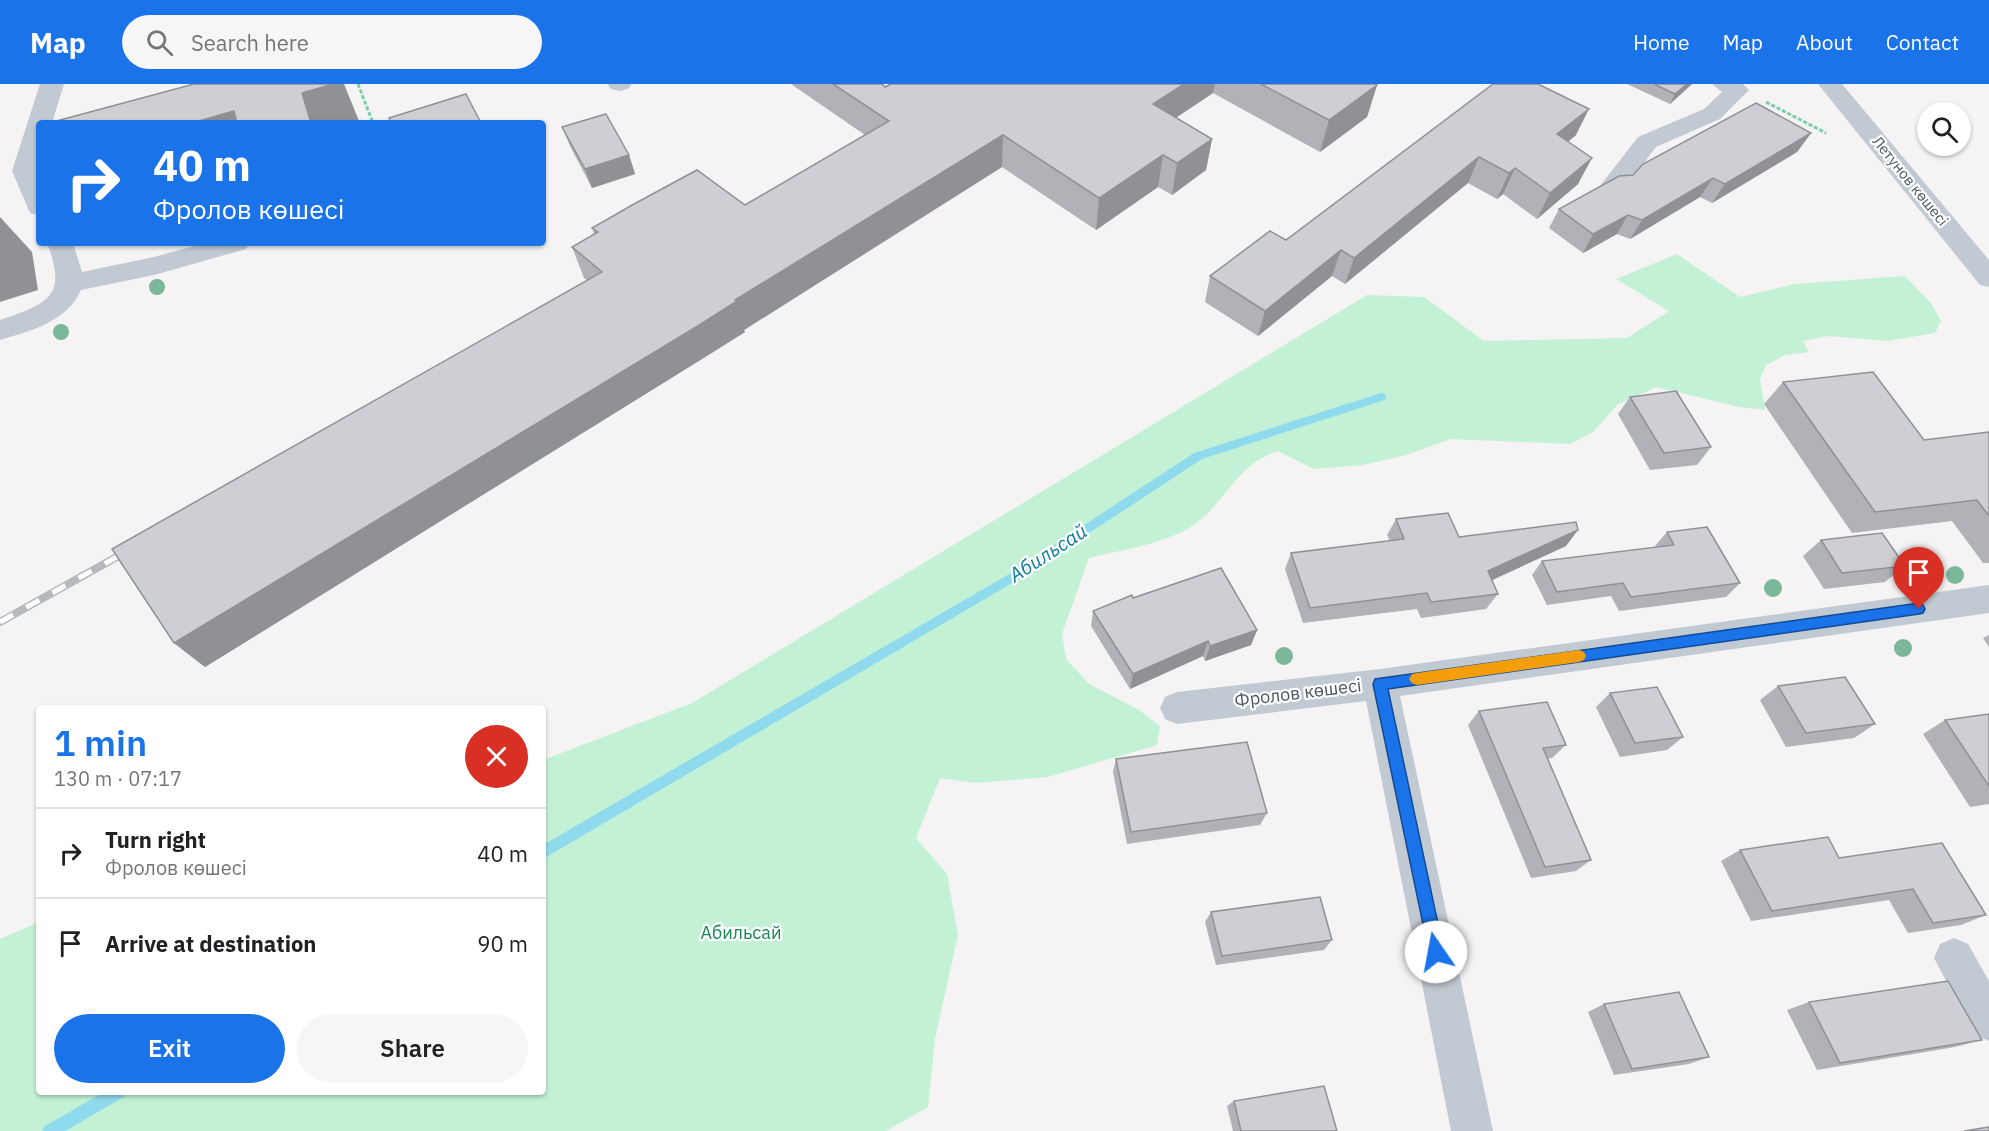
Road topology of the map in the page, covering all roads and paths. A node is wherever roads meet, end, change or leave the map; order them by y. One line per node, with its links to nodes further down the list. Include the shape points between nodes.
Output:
1 (52, 84): 5 (street)
2 (358, 84): 6 (path)
3 (1830, 84): 15 (street, Летунов көшесі)
4 (1730, 87): 7 (path); 11 (street, via 1712,114 1647,142)
5 (40, 120)
6 (372, 120)
7 (1833, 136)
8 (36, 143): 9 (street)
9 (32, 168): 10 (street); 12 (street)
10 (0, 185)
11 (1613, 186)
12 (36, 190)
13 (62, 246): 16 (street)
14 (226, 246): 16 (street)
15 (1989, 278)
16 (72, 283): 17 (street, via 64,299 40,316)
17 (0, 330)
18 (1989, 599): 19 (street, Фролов көшесі)
19 (1380, 684): 20 (street, Фролов көшесі); 23 (street)
20 (1177, 708)
21 (1954, 958): 22 (street)
22 (1989, 1021)
23 (1473, 1131)

